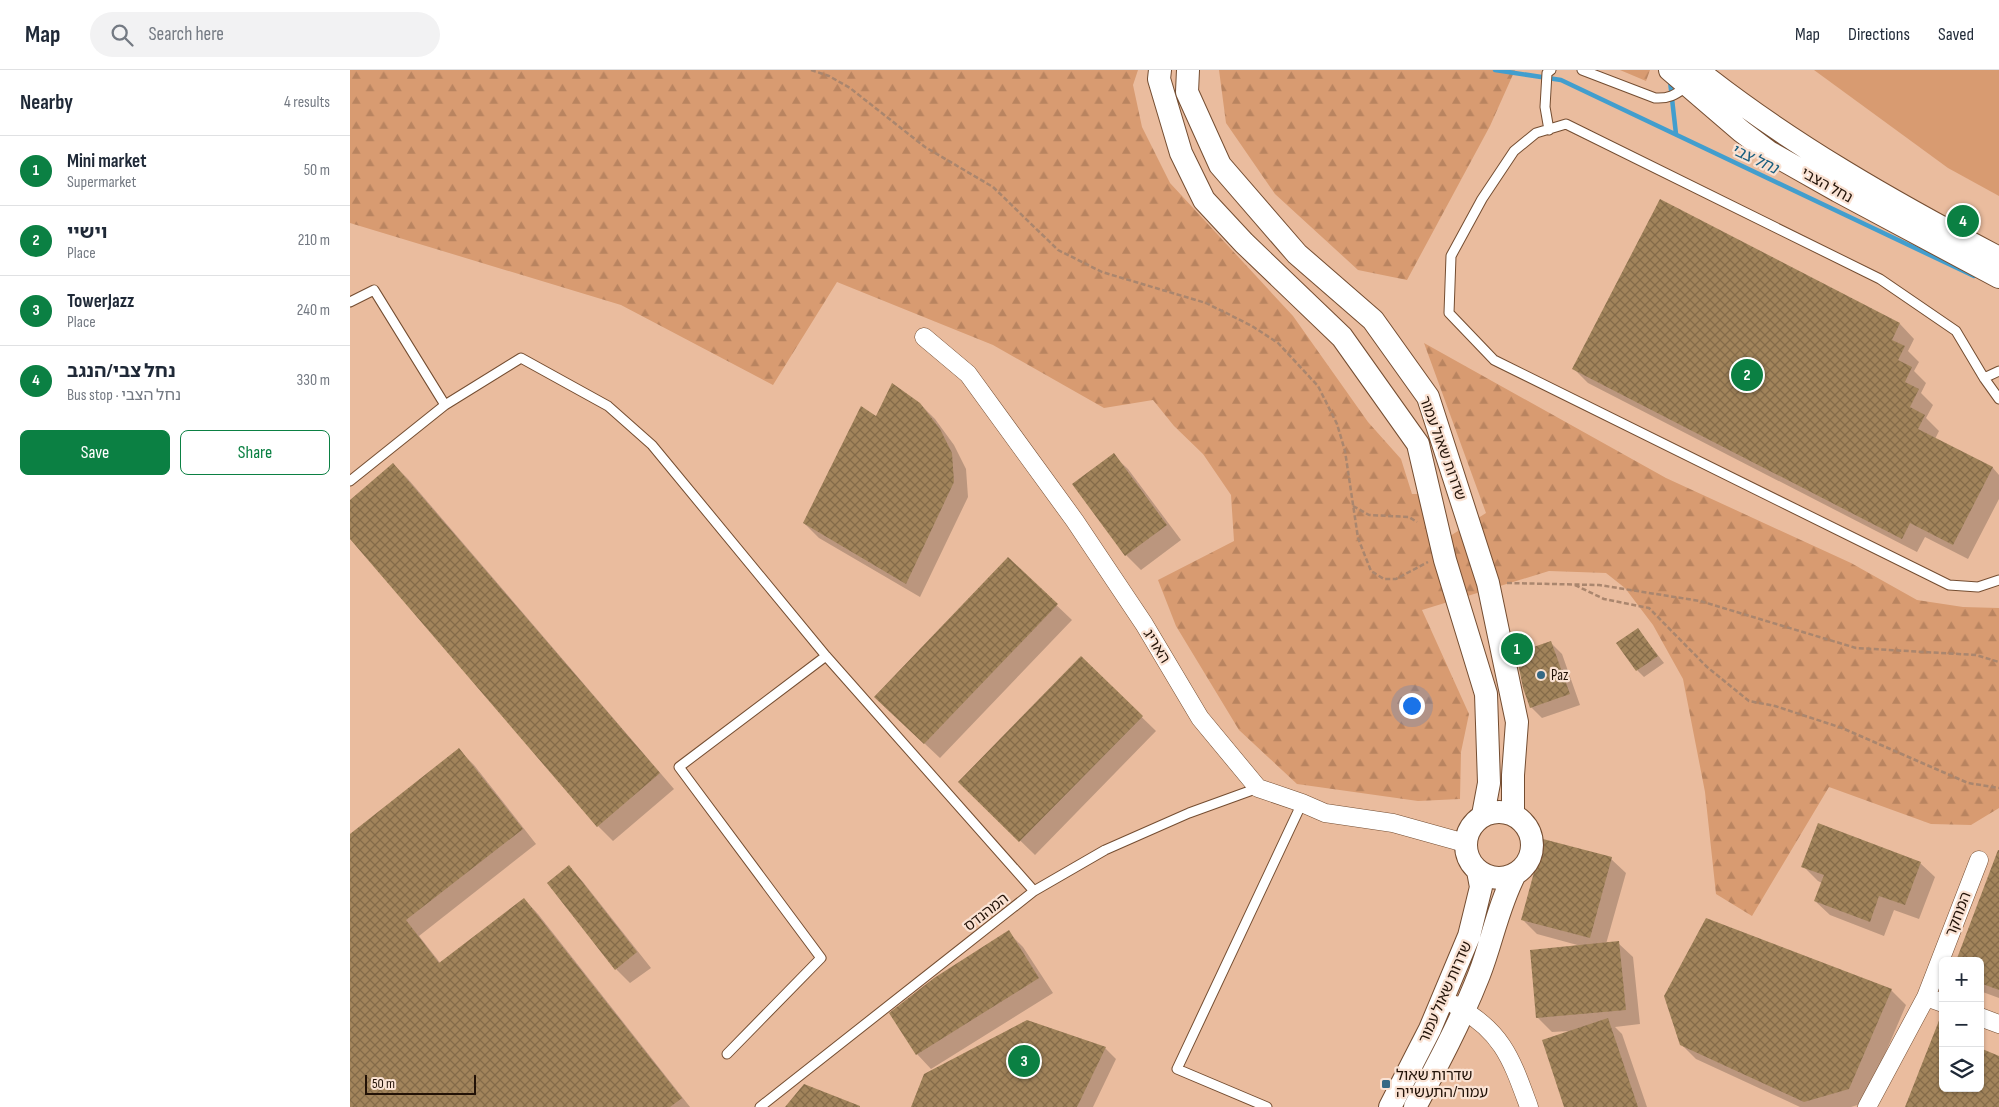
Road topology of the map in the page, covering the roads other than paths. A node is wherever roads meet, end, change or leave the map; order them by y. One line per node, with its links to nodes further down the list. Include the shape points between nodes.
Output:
1 (1160, 70): 21 (street, שדרות שאול עמור, via 1159,79 1181,153 1204,200 1342,337 1418,444 1445,560 1486,694 1489,783)
2 (1188, 70): 22 (street, שדרות שאול עמור, via 1187,92 1220,165 1297,254 1373,320 1428,397 1488,583 1517,722)
3 (1550, 70): 7 (lane, via 1547,73 1545,107)
4 (1582, 70): 6 (lane, via 1656,98 1673,96)
5 (1670, 70): 6 (street, נחל הצבי)
6 (1695, 76): 8 (street, נחל הצבי, via 1817,156); 9 (street, נחל הצבי, via 1741,131 1769,152)
7 (1549, 130): 13 (lane, via 1566,124 1880,278 1956,331); 17 (lane, via 1536,134 1514,151 1482,198 1451,256 1449,313 1494,360 1949,585 1978,587)
8 (1999, 258)
9 (1999, 277)
10 (350, 302): 15 (lane, via 374,290)
11 (924, 337): 19 (street, האריג, via 968,374 1144,624 1200,718)
12 (1999, 371): 13 (lane)
13 (1984, 378): 14 (lane)
14 (1999, 399)
15 (445, 405): 16 (lane); 18 (lane, via 521,358 608,406 652,445)
16 (350, 481)
17 (1999, 580)
18 (826, 656): 27 (lane); 34 (lane, via 679,767 821,958)
19 (1258, 788): 20 (street); 27 (lane, המהנדס, via 1105,850)
20 (1302, 802): 23 (street, via 1325,813 1393,823); 36 (lane, via 1177,1069)
21 (1483, 815): 22 (street, via 1504,812); 23 (street, via 1474,822)
22 (1513, 815): 26 (street, via 1529,830 1532,841 1527,863)
23 (1465, 843): 25 (street, via 1471,864)
24 (1980, 860): 28 (street, המחקר)
25 (1478, 872): 26 (street, via 1499,878); 29 (street, שדרות שאול עמור, via 1481,887 1478,905)
26 (1515, 874): 31 (street, שדרות שאול עמור, via 1505,893 1491,943)
27 (1034, 891): 35 (lane, המהנדס)
28 (1926, 996): 30 (street); 40 (street, המחקר)
29 (1443, 999): 31 (street); 37 (street, שדרות שאול עמור)
30 (1941, 1002)
31 (1463, 1010): 38 (street, שדרות שאול עמור); 39 (street, via 1487,1026 1500,1041 1513,1063)
32 (1984, 1018): 33 (street)
33 (1999, 1024)
34 (727, 1054)
35 (760, 1107)
36 (1267, 1107)
37 (1390, 1107)
38 (1416, 1107)
39 (1530, 1107)
40 (1867, 1107)

